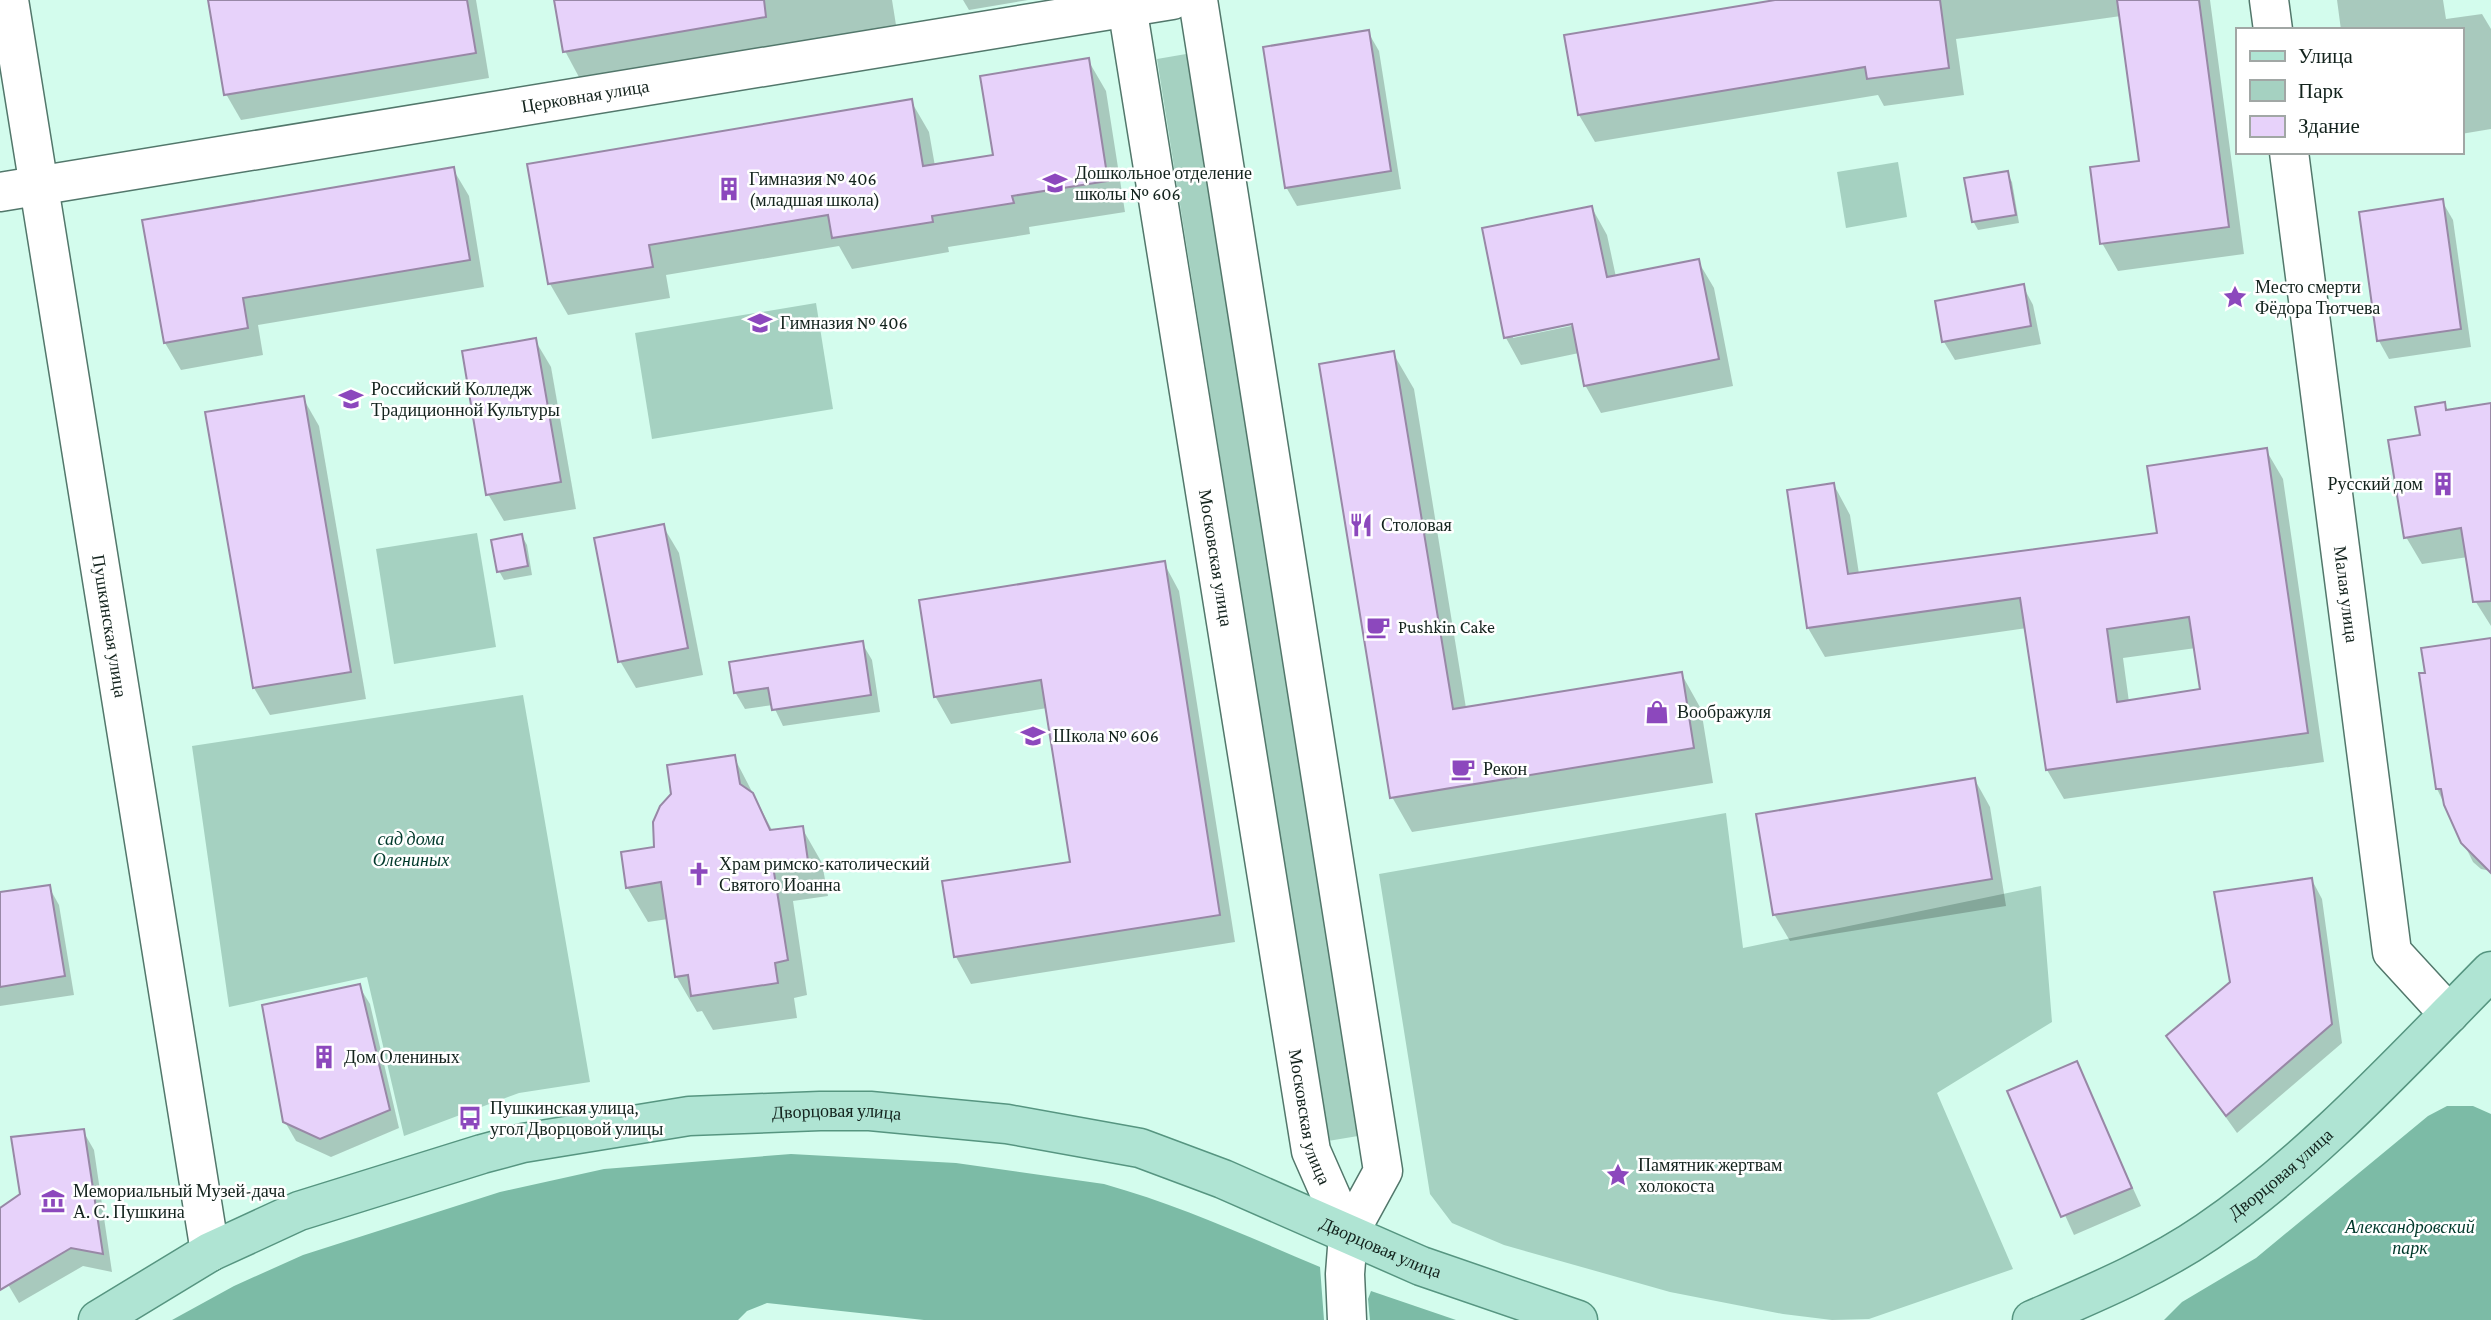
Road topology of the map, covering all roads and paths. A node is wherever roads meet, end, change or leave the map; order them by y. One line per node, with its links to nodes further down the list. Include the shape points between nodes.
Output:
1 (9, 0): 8 (street, Пушкинская улица)
2 (1172, 0): 5 (street, Церковная улица)
3 (1198, 0): 12 (street, via 1383,1171)
4 (2269, 0): 6 (street)
5 (1126, 4): 8 (street, Церковная улица); 12 (street, Московская улица, via 1311,1151)
6 (2273, 28)
7 (2289, 154): 11 (street, Малая улица, via 2392,952)
8 (39, 184): 9 (street, Церковная улица); 13 (street, Пушкинская улица)
9 (0, 192)
10 (2491, 971): 11 (main road, Дворцовая улица)
11 (2449, 1014): 17 (main road, Дворцовая улица, via 2253,1199 2163,1259)
12 (1348, 1235): 13 (main road, Дворцовая улица, via 1140,1148 1007,1124 820,1111 689,1116 523,1143 299,1211); 15 (street); 16 (main road, Дворцовая улица, via 1421,1266)
13 (210, 1252): 14 (main road, Дворцовая улица)
14 (98, 1320)
15 (1348, 1320)
16 (1578, 1320)
17 (2032, 1320)

